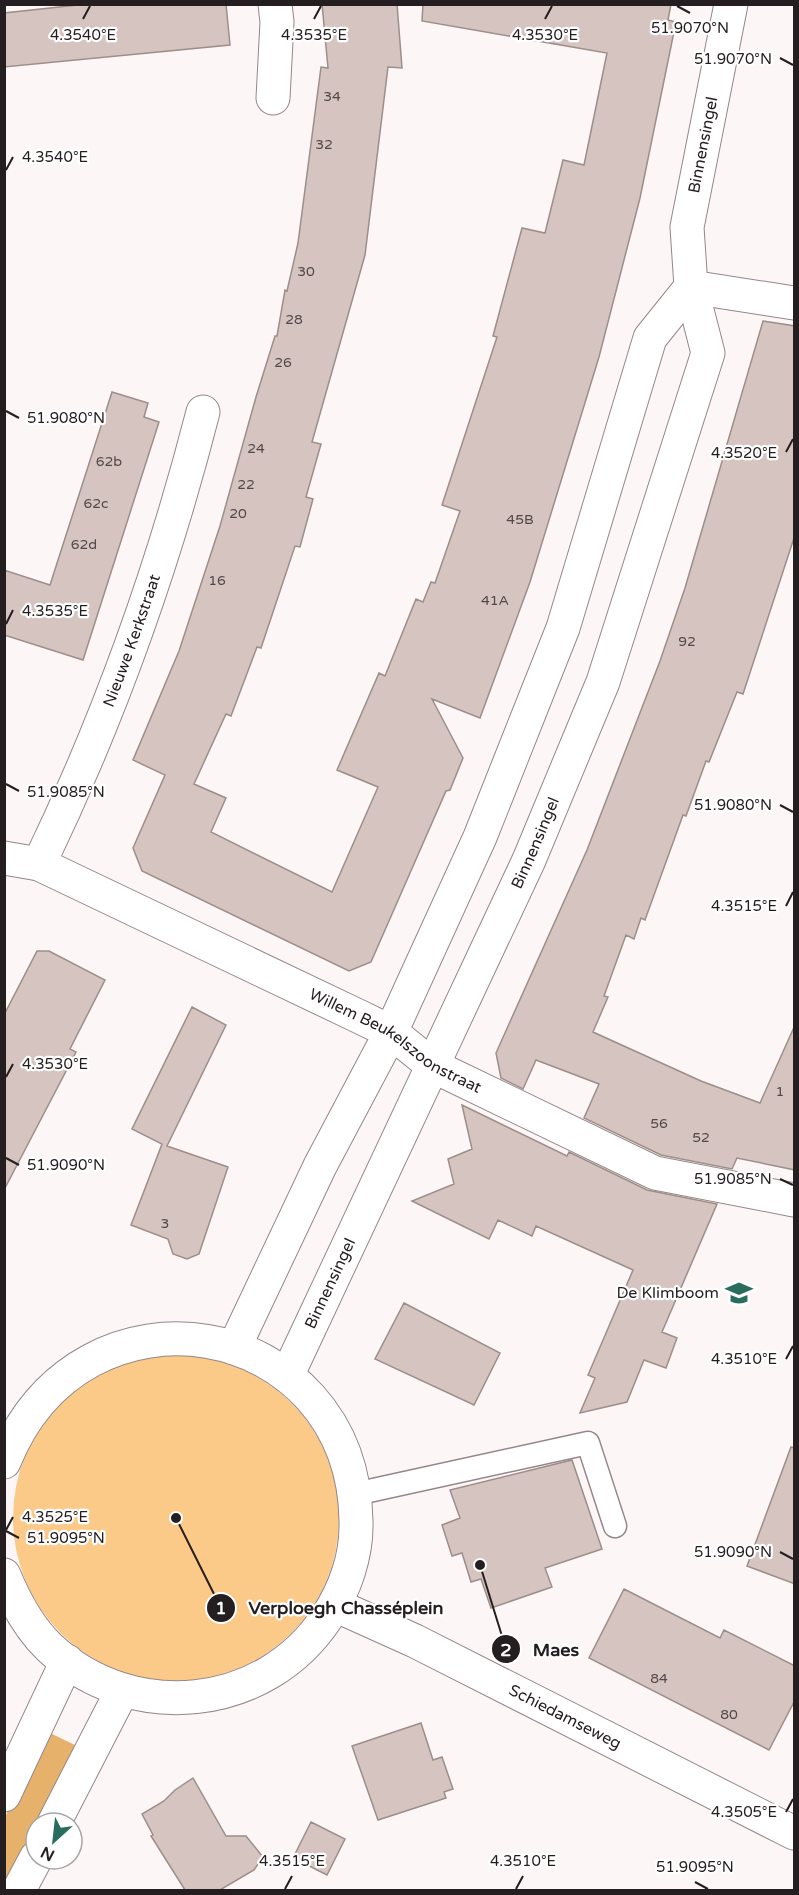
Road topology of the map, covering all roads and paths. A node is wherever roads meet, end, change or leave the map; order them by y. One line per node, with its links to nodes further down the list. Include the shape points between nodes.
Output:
1 (275, 4): 3 (street)
2 (731, 4): 4 (street, Binnensingel, via 687,226)
3 (273, 98)
4 (691, 287): 5 (street); 8 (street, via 650,338 563,628 480,837); 9 (street, Binnensingel, via 708,353 603,682 529,860)
5 (795, 303)
6 (203, 412): 7 (street, Nieuwe Kerkstraat, via 178,506 115,692)
7 (15, 863): 8 (street, Willem Beukelszoonstraat)
8 (391, 1032): 9 (street, Willem Beukelszoonstraat); 11 (street, via 320,1166)
9 (433, 1066): 10 (street, Willem Beukelszoonstraat, via 655,1173); 12 (street, Binnensingel)
10 (795, 1200)
11 (234, 1348): 12 (street); 13 (street, via 199,1340 162,1339 102,1354 53,1386 30,1411)
12 (287, 1376): 14 (street, via 325,1417 339,1441)
13 (7, 1446)
14 (355, 1494): 15 (lane, via 588,1443); 17 (street, via 354,1551)
15 (615, 1526)
16 (4, 1575): 18 (street, via 35,1631)
17 (335, 1605): 19 (street, via 292,1658 250,1683 190,1698); 22 (street, Schiedamseweg)
18 (67, 1662): 19 (street); 20 (street)
19 (122, 1691): 21 (street)
20 (4, 1795)
21 (60, 1811)
22 (794, 1831)
23 (29, 1871): 24 (street)
24 (19, 1890)

